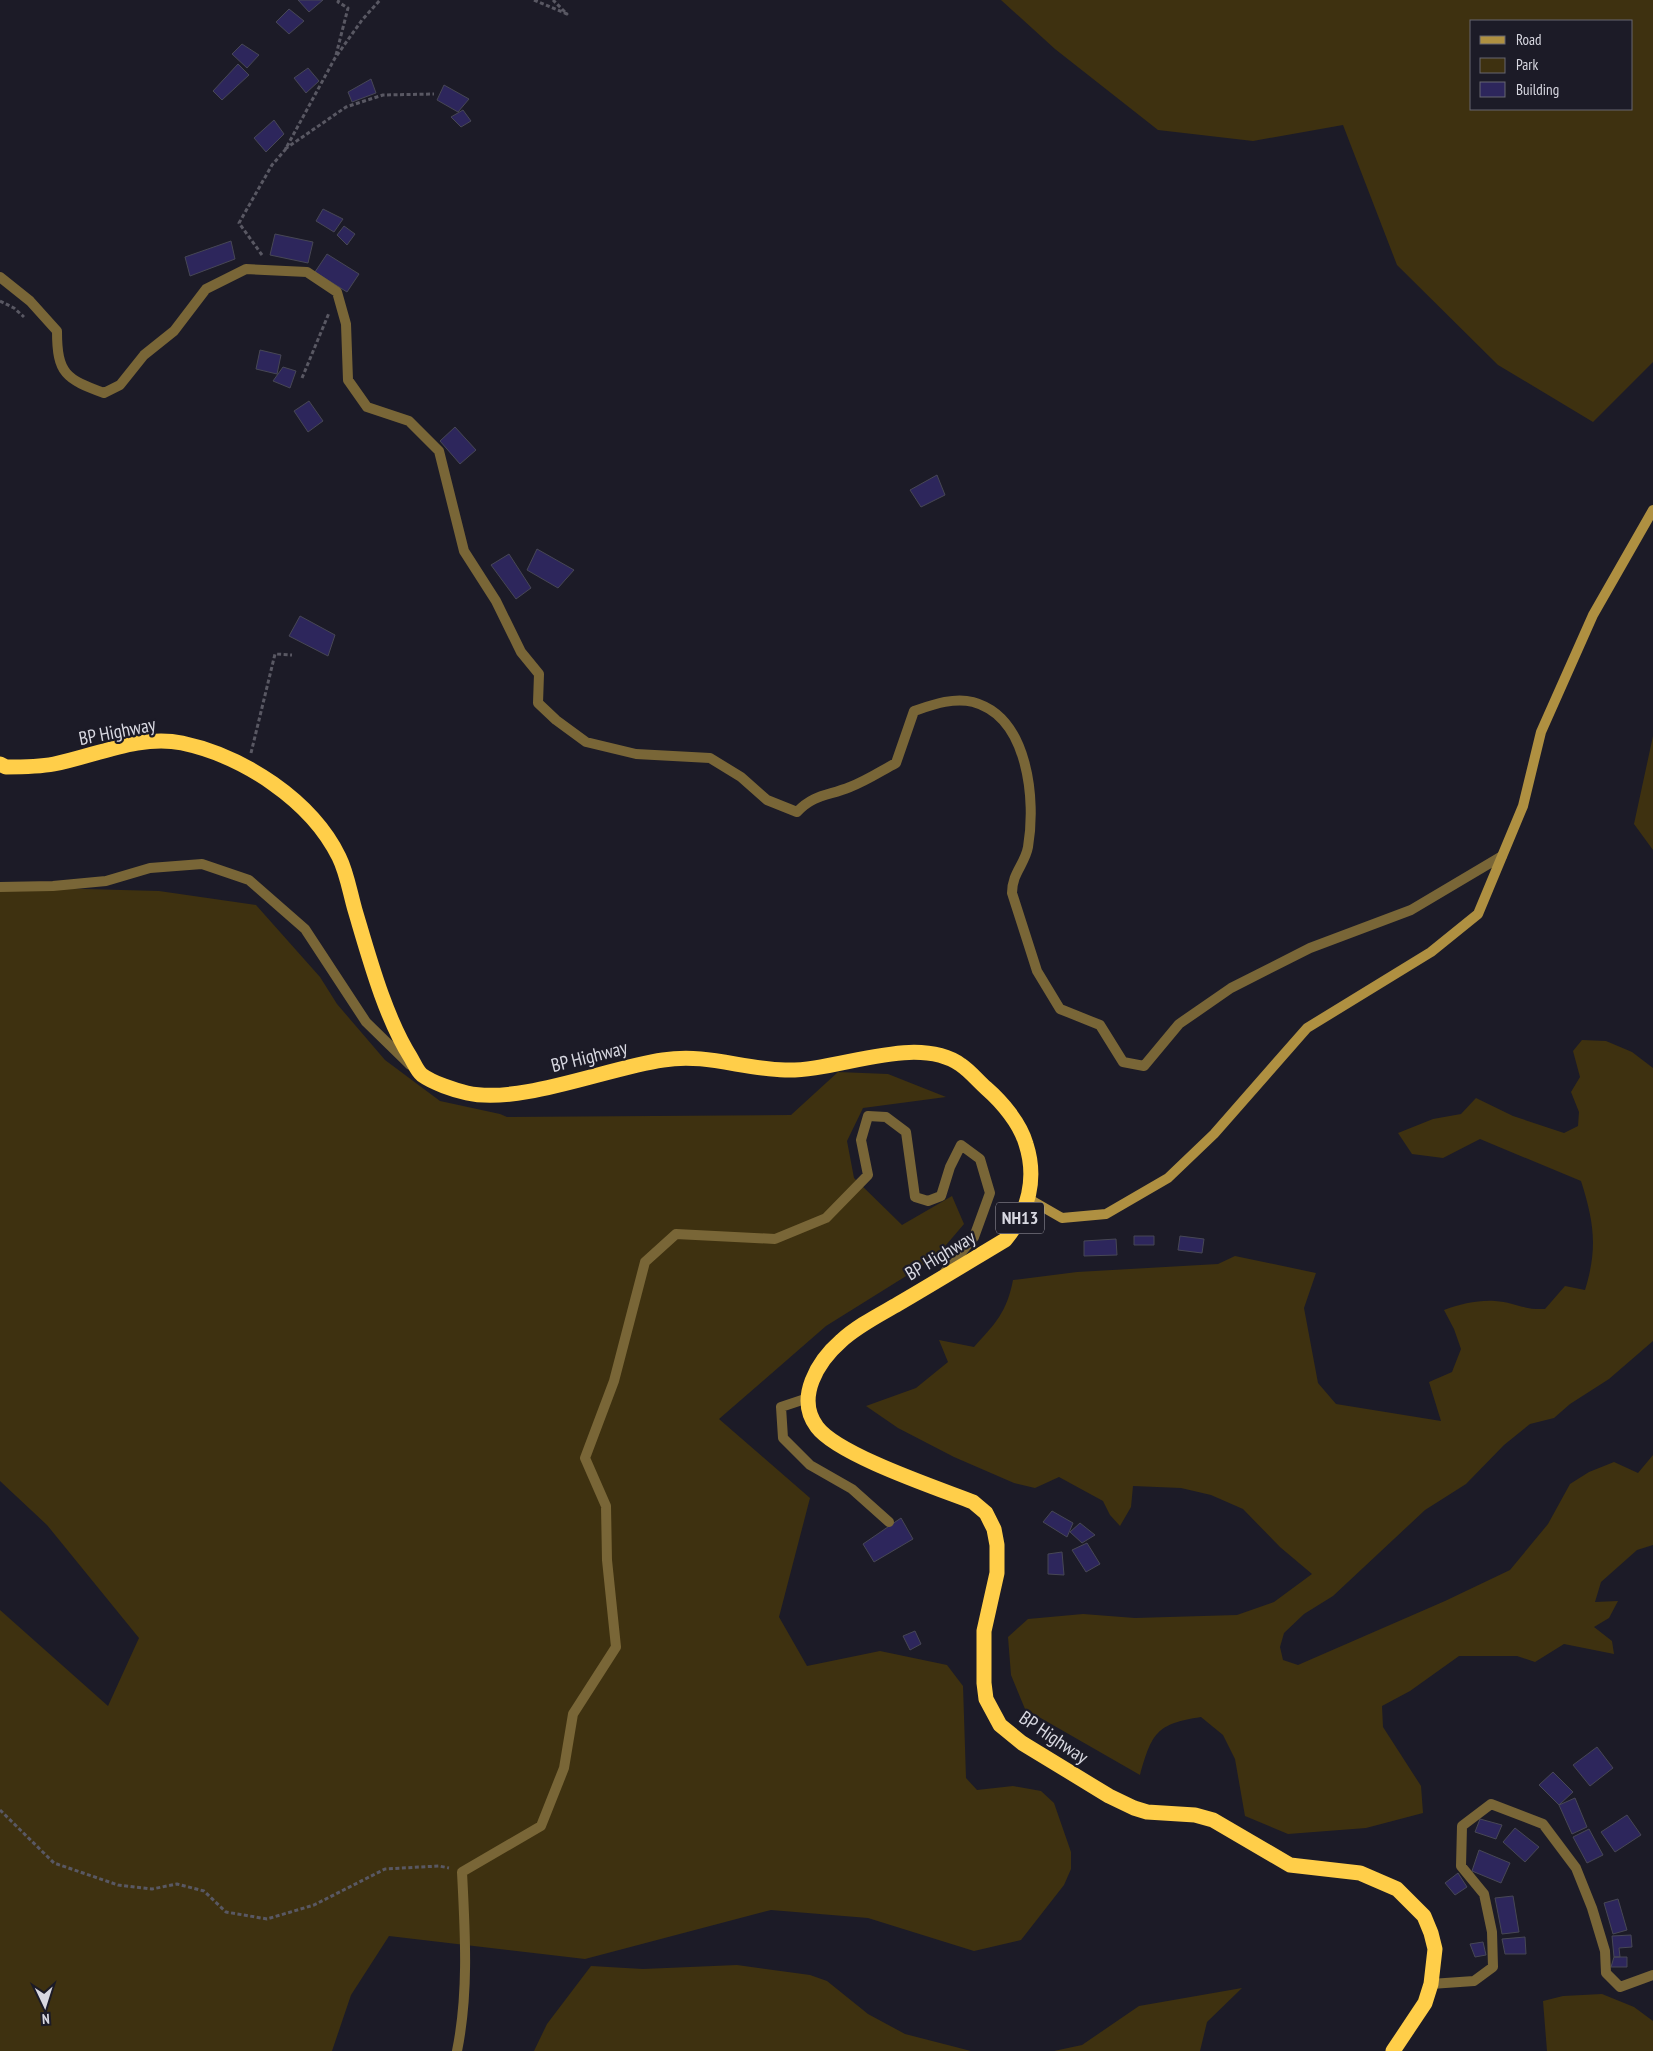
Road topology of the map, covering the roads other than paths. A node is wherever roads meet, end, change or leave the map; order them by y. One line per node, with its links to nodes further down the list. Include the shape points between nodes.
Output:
1 (0, 277): 4 (street, via 30,301 57,331 57,358 73,381 104,393 120,385 144,355 174,331 206,289 246,269 307,272 338,292 346,324 348,380 367,407 409,421 439,451 464,551 496,601 521,652 539,674 538,703 586,742 636,754 710,758 742,777 766,800 797,812 816,797 849,788 896,763 914,711 940,702 973,702 994,713 1011,731 1024,759 1029,788 1031,811 1027,849 1012,881 1012,893 1037,972 1060,1010 1100,1025 1124,1062 1144,1066 1179,1024 1231,988 1310,948 1411,910)
2 (1653, 510): 4 (street, via 1593,615 1541,732 1523,806)
3 (0, 764): 6 (highway, BP Highway, via 6,767 51,765 150,741 180,742 224,756 270,780 312,818 339,857 370,959 402,1044)
4 (1502, 856): 7 (street, via 1478,914 1431,952 1307,1028 1214,1134 1168,1178 1106,1214 1062,1218)
5 (0, 887): 6 (street, via 106,881 150,868 202,864 249,880 306,929 366,1022)
6 (421, 1074): 7 (highway, BP Highway / NH13, via 466,1093 491,1096 529,1092 665,1060 699,1057 782,1070 807,1070 926,1052 960,1064 992,1093 1019,1128 1030,1161)
7 (1029, 1199): 8 (highway, BP Highway / NH13, via 1021,1218 1005,1240)
8 (938, 1280): 9 (highway, BP Highway / NH13, via 840,1341 817,1368); 13 (street, via 974,1237 990,1193 980,1159 961,1145 950,1166 941,1196 928,1201 915,1197 906,1132 886,1117 868,1116 861,1140 868,1175 826,1218 774,1239 676,1234 645,1262 614,1381 585,1458 606,1506 607,1560 616,1647 573,1714 564,1768 541,1826 462,1872 465,1953 462,2024)
9 (808, 1398): 10 (street, via 781,1407 783,1438 810,1465 852,1489); 12 (highway, BP Highway / NH13, via 812,1418 818,1428 838,1444 973,1502 986,1513 994,1528 997,1564 984,1631 984,1683 986,1699 1000,1725 1022,1743 1134,1808 1213,1820 1290,1864 1360,1873 1397,1889 1424,1916 1431,1933 1435,1949)
10 (889, 1522)
11 (1653, 1975): 12 (street, via 1620,1987 1606,1973 1605,1951 1576,1868 1543,1824 1491,1804 1462,1826 1462,1866 1484,1894 1492,1932 1493,1967 1474,1982)
12 (1431, 1984): 14 (highway, BP Highway / NH13, via 1425,2003)
13 (457, 2051)
14 (1393, 2051)

